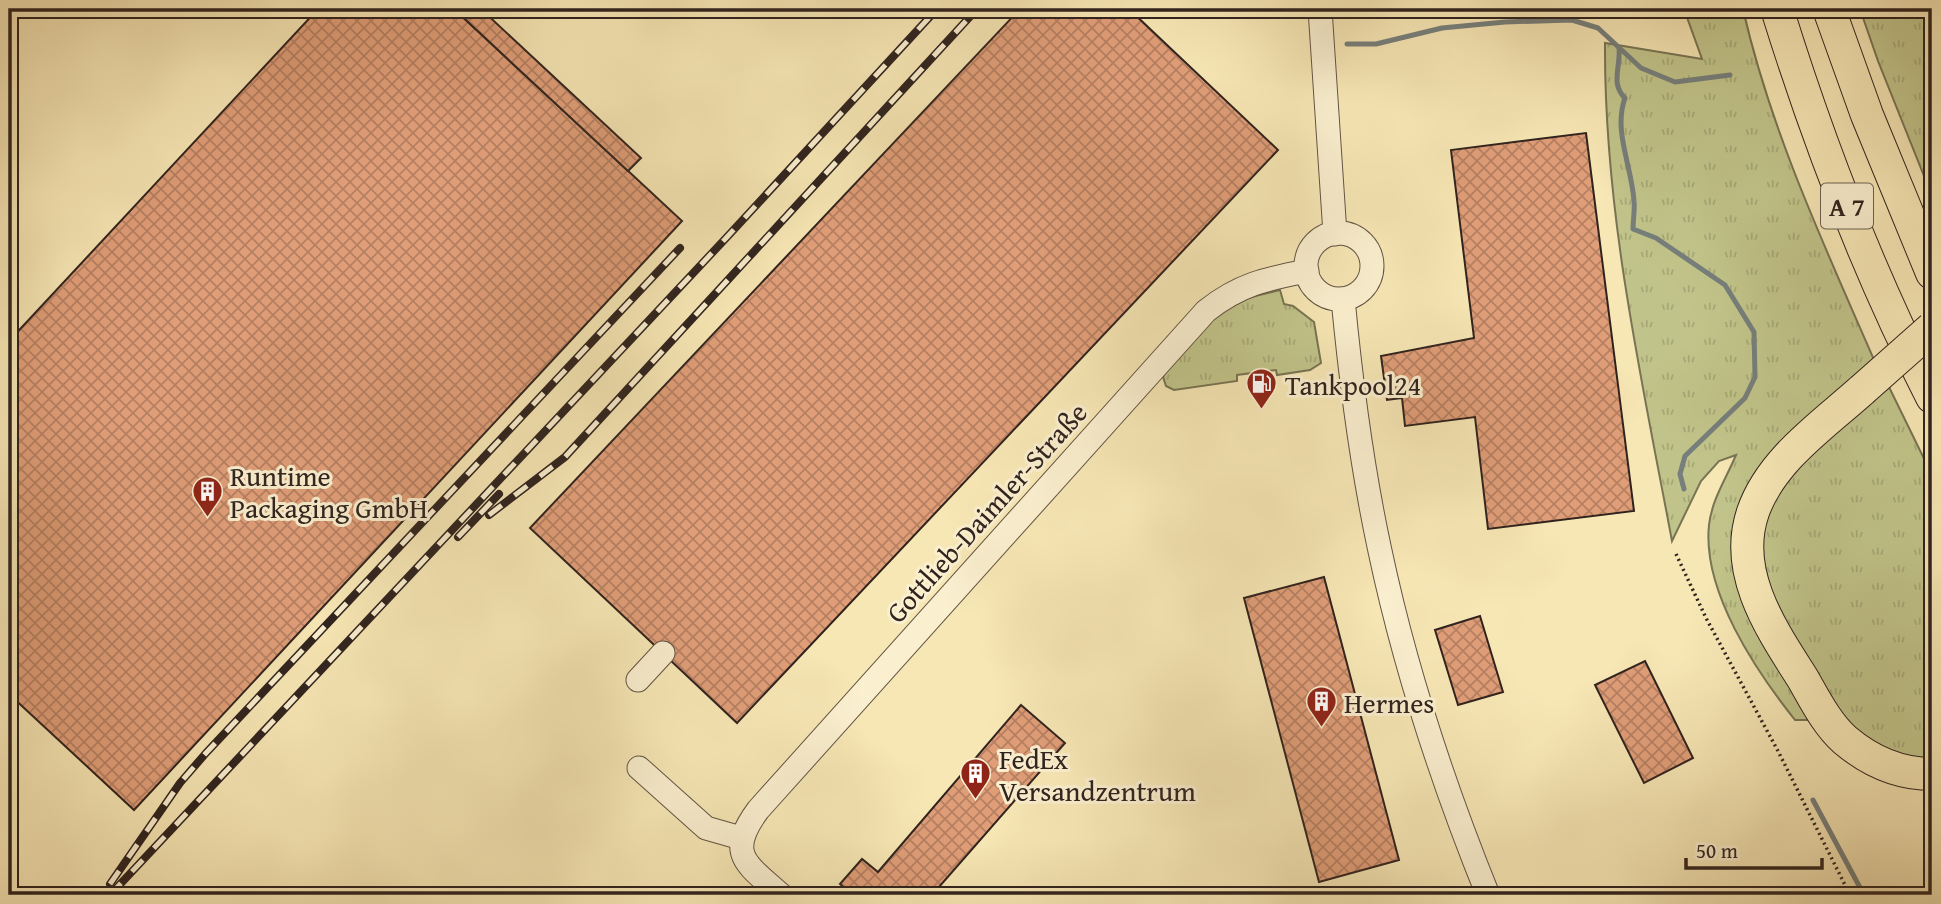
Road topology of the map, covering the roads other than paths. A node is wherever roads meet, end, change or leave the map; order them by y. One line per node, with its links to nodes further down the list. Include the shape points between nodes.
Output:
1 (1320, 9): 4 (street)
2 (1777, 9): 9 (highway, A 7, via 1843,196)
3 (1829, 9): 6 (highway, A 7)
4 (1335, 233): 5 (street, via 1313,246); 7 (street, via 1355,237 1372,262 1361,291)
5 (1307, 271): 7 (street, via 1319,292); 14 (street, Gottlieb-Daimler-Straße, via 1236,290 1206,311 758,810)
6 (1932, 273)
7 (1343, 299): 16 (street, via 1364,467 1399,631 1446,785)
8 (1932, 328): 13 (highway, bridge, via 1778,469 1753,512 1748,536 1753,584 1772,629 1826,718 1870,758 1892,769)
9 (1932, 397)
10 (663, 653): 11 (street)
11 (638, 680)
12 (639, 768): 14 (street, via 706,828)
13 (1932, 774)
14 (741, 838): 15 (street, via 744,859)
15 (781, 895)
16 (1488, 895)

